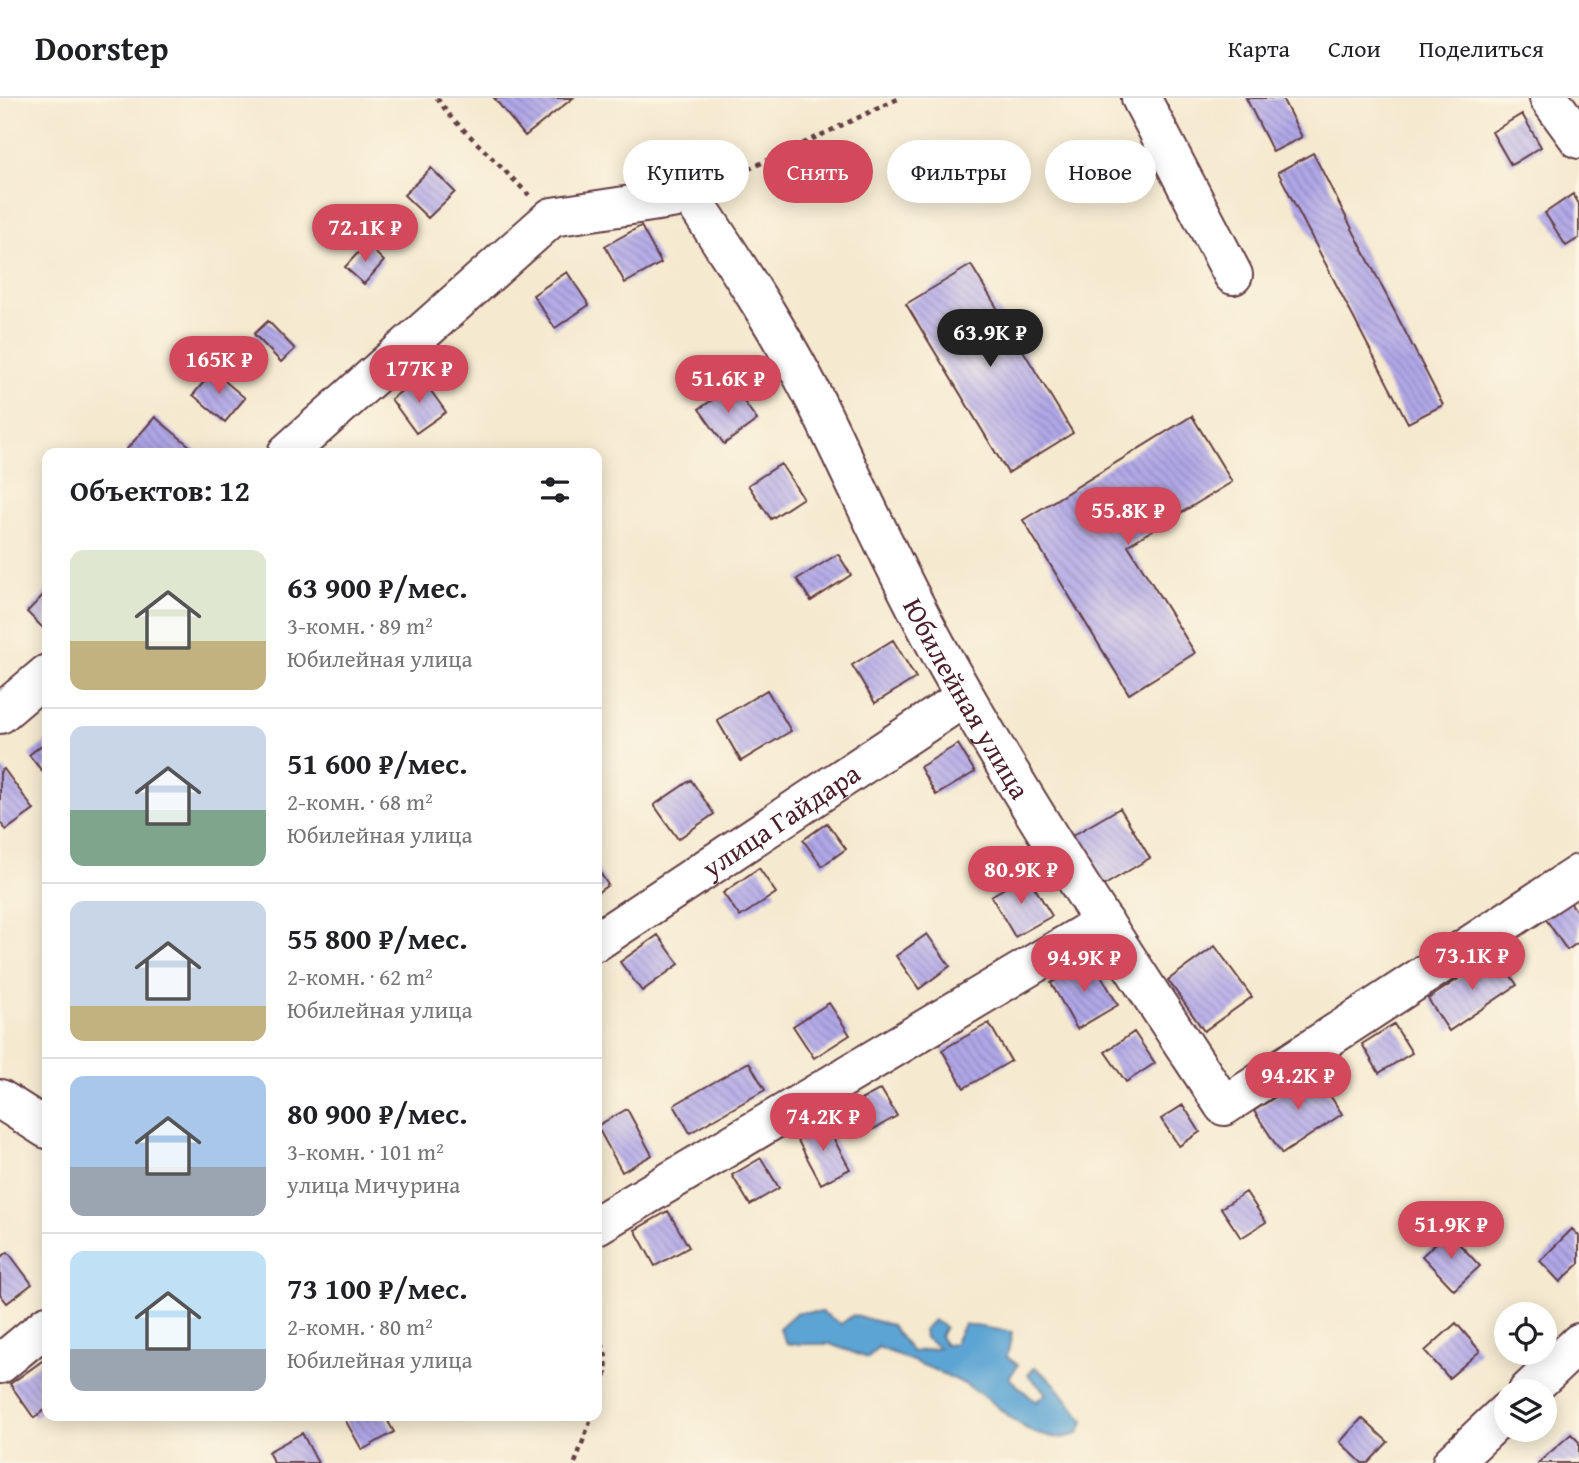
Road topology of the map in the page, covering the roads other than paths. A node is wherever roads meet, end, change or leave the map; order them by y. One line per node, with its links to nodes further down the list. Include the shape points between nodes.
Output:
1 (1141, 98): 4 (street)
2 (1549, 98): 3 (street)
3 (1579, 139)
4 (1233, 275)
5 (293, 448): 7 (street, Юбилейная улица, via 552,217 691,196 766,312 822,414)
6 (42, 678): 8 (street)
7 (965, 697): 10 (street, Юбилейная улица); 11 (street, улица Гайдара)
8 (0, 714)
9 (1579, 874): 10 (street, Юбилейная улица, via 1224,1106)
10 (1104, 922): 14 (street)
11 (602, 938)
12 (0, 1099): 13 (street)
13 (42, 1126)
14 (602, 1222)
15 (42, 1329): 17 (street)
16 (1579, 1343): 18 (street)
17 (0, 1364)
18 (1541, 1379)
19 (1494, 1423): 20 (street)
20 (1452, 1463)

